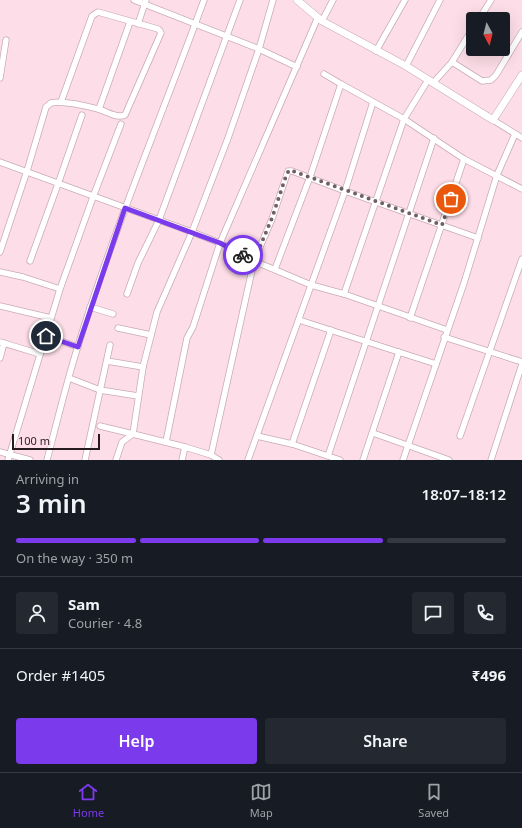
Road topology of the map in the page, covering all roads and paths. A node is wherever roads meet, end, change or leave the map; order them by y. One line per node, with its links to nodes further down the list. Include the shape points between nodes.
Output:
1 (134, 0): 10 (street)
2 (204, 0): 15 (street)
3 (240, 0): 18 (street)
4 (273, 0): 21 (street)
5 (297, 0): 11 (street)
6 (333, 0): 13 (street)
7 (405, 0): 22 (street)
8 (440, 0): 24 (street)
9 (491, 0): 12 (street)
10 (146, 2): 15 (street); 16 (street)
11 (305, 2): 13 (street)
12 (483, 12)
13 (320, 19): 22 (street); 25 (street)
14 (130, 22): 16 (street); 31 (street, via 98,12 92,16); 33 (street)
15 (196, 23): 18 (street); 51 (street)
16 (138, 24): 33 (street, via 158,29 161,33 126,114 120,117)
17 (522, 32): 23 (street, via 491,80 482,81)
18 (227, 37): 21 (street); 53 (street)
19 (466, 39): 23 (street)
20 (6, 40): 28 (street)
21 (259, 49): 25 (street); 55 (street)
22 (376, 51): 24 (street)
23 (452, 62): 29 (street)
24 (406, 66): 29 (street)
25 (297, 67): 57 (street)
26 (324, 74): 30 (street)
27 (522, 75): 36 (street)
28 (0, 78)
29 (430, 82): 35 (street); 36 (street)
30 (341, 84): 32 (street); 45 (street)
31 (61, 102): 33 (street); 43 (street, via 51,102 46,107)
32 (373, 102): 35 (street); 48 (street)
33 (99, 109)
34 (82, 115): 46 (street)
35 (404, 119): 39 (street); 50 (street)
36 (493, 120): 38 (street)
37 (121, 124): 49 (street)
38 (515, 134): 40 (street); 44 (street)
39 (434, 138): 41 (street); 52 (street)
40 (522, 138)
41 (464, 159): 44 (street); 54 (street)
42 (0, 162): 43 (street)
43 (27, 171): 46 (street); 58 (street)
44 (497, 175): 47 (street); 56 (street)
45 (310, 177): 48 (street); 61 (street, via 290,170 287,173); 62 (street)
46 (58, 184): 49 (street); 60 (street)
47 (522, 189)
48 (345, 191): 50 (street); 64 (street)
49 (93, 197): 51 (street); 65 (street)
50 (376, 201): 52 (street); 67 (street)
51 (125, 208): 53 (street); 69 (street)
52 (409, 213): 54 (street); 70 (street)
53 (159, 220): 55 (street); 66 (street, via 138,263)
54 (442, 225): 56 (street); 73 (street)
55 (192, 232): 57 (street); 78 (street, via 157,312)
56 (478, 238): 77 (street)
57 (220, 243): 61 (street); 101 (street, via 193,327 187,338)
58 (0, 252)
59 (522, 258): 86 (street)
60 (30, 261)
61 (254, 261): 62 (street); 106 (street)
62 (275, 269): 64 (street)
63 (0, 272): 65 (street)
64 (311, 285): 67 (street); 74 (street)
65 (60, 289): 72 (street)
66 (127, 294)
67 (344, 294): 70 (street)
68 (0, 306): 72 (street)
69 (90, 307): 71 (street); 84 (street)
70 (378, 307): 73 (street); 81 (street)
71 (113, 314)
72 (51, 318): 79 (street)
73 (410, 318): 77 (street)
74 (298, 320): 76 (street); 99 (street)
75 (118, 328): 78 (street)
76 (331, 330): 81 (street); 102 (street)
77 (447, 330): 80 (street)
78 (151, 335): 92 (street)
79 (46, 336): 84 (street); 87 (street)
80 (444, 337): 86 (street); 91 (street)
81 (366, 341): 85 (street); 107 (street)
82 (2, 342): 87 (street); 88 (street)
83 (110, 345): 89 (street)
84 (78, 347): 93 (street)
85 (399, 352): 91 (street); 98 (street)
86 (489, 352): 90 (street); 100 (street)
87 (40, 354): 108 (street)
88 (0, 358)
89 (106, 361): 92 (street); 94 (street)
90 (522, 363): 120 (street)
91 (436, 364): 103 (street)
92 (143, 367): 95 (street)
93 (69, 378): 94 (street); 110 (street)
94 (100, 390): 95 (street); 111 (street)
95 (138, 396): 97 (street)
96 (100, 426): 97 (street)
97 (133, 434): 101 (street); 112 (street, via 122,442)
98 (373, 434): 103 (street); 117 (street)
99 (257, 436): 102 (street); 115 (street)
100 (460, 436)
101 (166, 442): 104 (street)
102 (292, 444): 107 (street)
103 (408, 446): 118 (street); 119 (street)
104 (185, 447): 106 (street); 113 (street)
105 (0, 452): 108 (street)
106 (211, 455): 114 (street)
107 (328, 456): 116 (street)
108 (9, 457): 109 (street)
109 (30, 460)
110 (48, 460)
111 (84, 460)
112 (116, 460)
113 (182, 460)
114 (219, 460)
115 (248, 460)
116 (340, 460)
117 (363, 460)
118 (403, 460)
119 (449, 460)
120 (491, 460)

